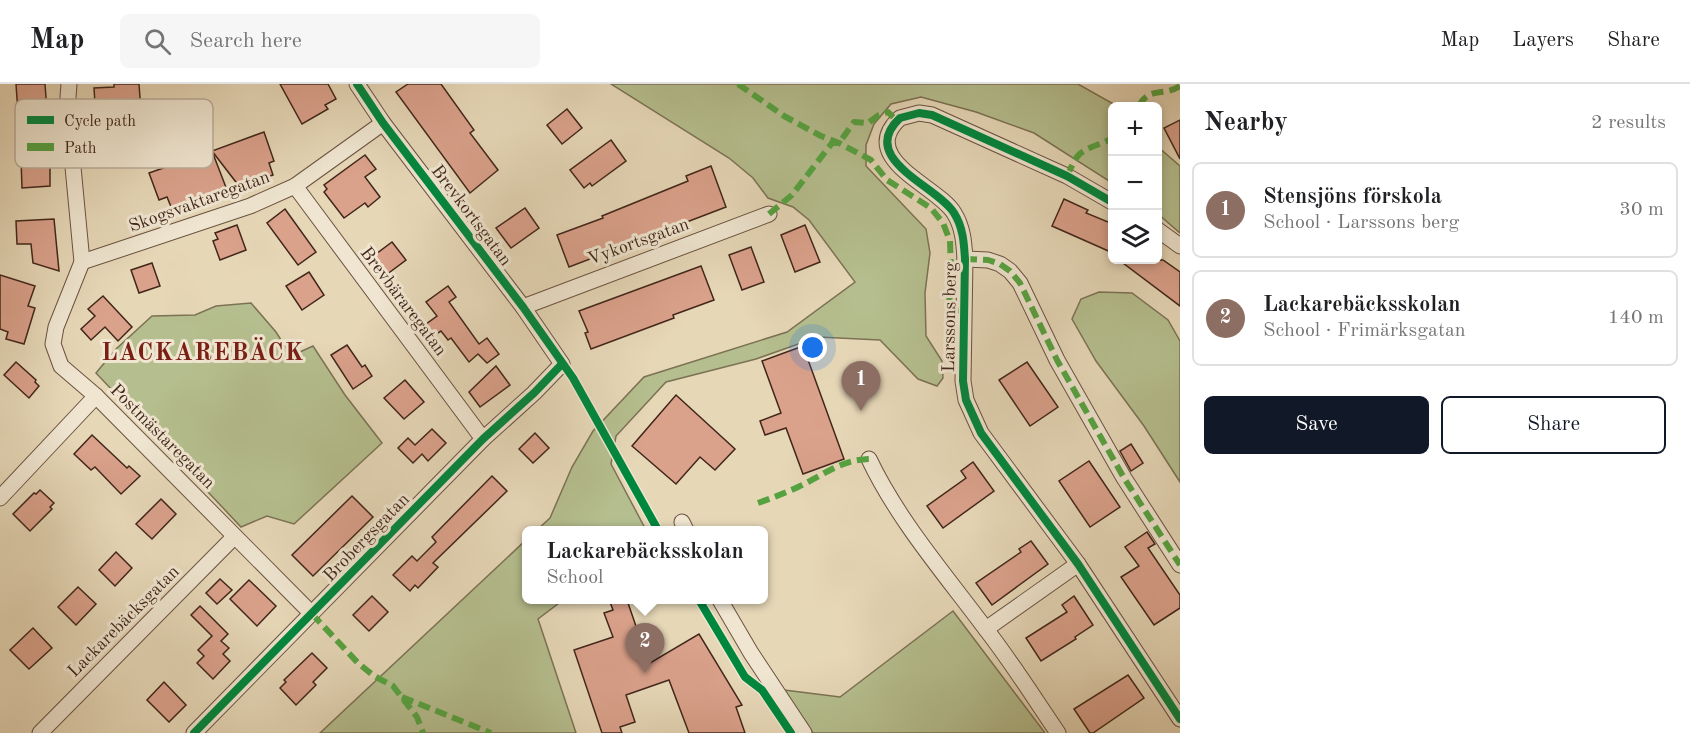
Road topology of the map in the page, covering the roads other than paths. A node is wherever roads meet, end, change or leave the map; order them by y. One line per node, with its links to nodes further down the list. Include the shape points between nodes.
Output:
1 (69, 84): 3 (street, Postmästaregatan)
2 (357, 84): 4 (street, Brevkortsgatan)
3 (70, 99)
4 (383, 123): 6 (street, Skogsvaktaregatan); 13 (street, Brevkortsgatan)
5 (73, 168): 12 (street, Postmästaregatan)
6 (295, 186): 12 (street, Skogsvaktaregatan, via 250,206); 16 (street, Brevbäraregatan)
7 (1108, 199): 11 (street, Larssons berg, via 1067,176 932,115 919,113 900,118 888,141 892,160 953,211 962,233)
8 (769, 214): 13 (street, Vykortsgatan)
9 (1162, 233): 10 (street)
10 (1180, 246)
11 (965, 259): 20 (street, Larssons berg, via 966,400 992,449); 21 (street, Larssons berg, via 1000,264 1020,283 1057,360 1124,478)
12 (82, 262): 15 (street, Postmästaregatan, via 53,344 61,366)
13 (523, 307): 14 (street, Brevkortsgatan)
14 (562, 364): 16 (street, Brobergsgatan)
15 (96, 396): 18 (street); 19 (street, Postmästaregatan)
16 (483, 439): 23 (street, Brobergsgatan)
17 (869, 459): 24 (street, via 884,490)
18 (0, 498)
19 (234, 537): 23 (street, Postmästaregatan); 26 (street, Lackarebäcksgatan)
20 (1078, 564): 24 (street); 25 (street, Larssons berg)
21 (1180, 565)
22 (722, 604): 28 (street)
23 (312, 614): 27 (street, Brobergsgatan)
24 (986, 629): 29 (street)
25 (1180, 719)
26 (40, 733)
27 (194, 733)
28 (804, 733)
29 (1058, 733)

